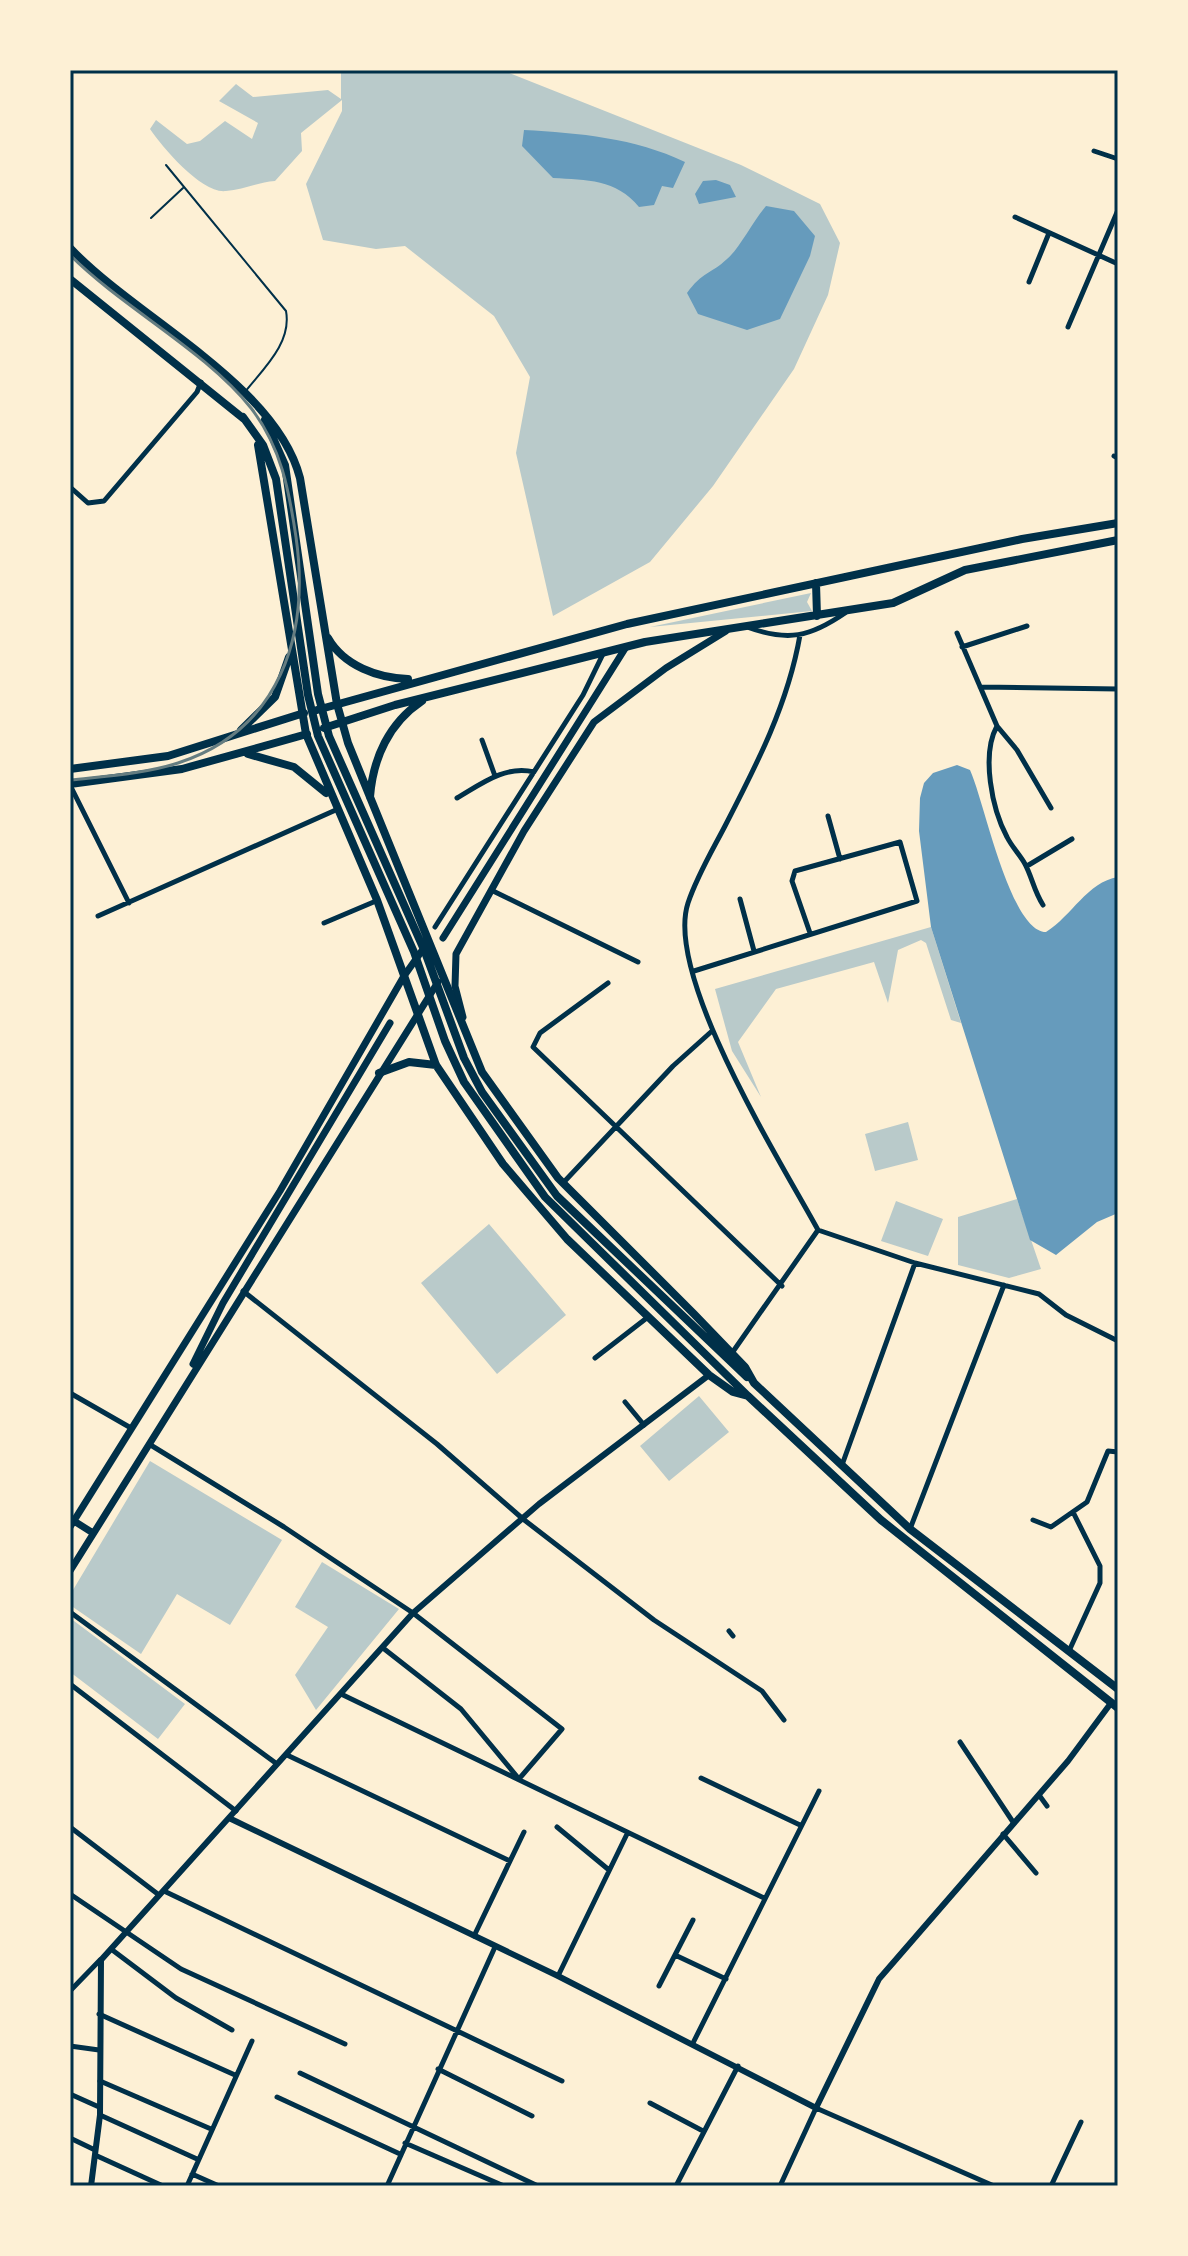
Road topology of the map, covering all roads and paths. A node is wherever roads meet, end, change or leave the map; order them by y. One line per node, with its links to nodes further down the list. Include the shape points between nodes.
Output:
1 (1094, 151): 2 (street)
2 (1118, 159)
3 (166, 165): 4 (lane)
4 (184, 188): 7 (lane); 16 (lane, via 286,311 284,335 275,354)
5 (1118, 210): 10 (street)
6 (1015, 217): 8 (street)
7 (151, 218)
8 (1049, 233): 10 (street); 13 (street)
9 (70, 248): 16 (main road)
10 (1098, 255): 11 (street); 14 (street)
11 (1118, 264)
12 (70, 279): 15 (main road)
13 (1029, 282)
14 (1068, 327)
15 (201, 382): 18 (main road); 19 (street, via 104,501 88,503)
16 (244, 393): 17 (main road)
17 (256, 407): 23 (main road, via 282,433 297,465); 96 (main road, via 272,430 285,465 326,725 425,952 451,1030 482,1092 557,1196)
18 (243, 417): 25 (main road, via 264,467); 99 (main road, via 263,445 276,479 312,715 464,1082 545,1197)
19 (70, 487)
20 (1118, 523): 22 (main road)
21 (1118, 540): 24 (main road, via 992,563 893,603)
22 (816, 583): 26 (main road); 37 (main road, via 627,624)
23 (322, 606): 25 (main road, via 306,618); 31 (main road)
24 (850, 610): 26 (main road); 32 (street, via 817,632)
25 (286, 615): 33 (main road)
26 (817, 616): 28 (main road)
27 (1027, 626): 35 (street)
28 (746, 627): 29 (main road); 32 (street, via 768,635)
29 (732, 628): 34 (main road); 61 (main road, via 666,668 594,722)
30 (957, 633): 35 (street)
31 (327, 635): 37 (main road, via 337,652 370,672); 41 (main road)
32 (800, 635): 74 (street, via 778,719 688,902 685,941)
33 (290, 642): 42 (main road); 45 (main road, via 275,697)
34 (626, 647): 36 (main road); 70 (main road)
35 (962, 647): 38 (street)
36 (604, 652): 40 (main road); 50 (street)
37 (425, 678): 41 (main road)
38 (980, 687): 39 (street); 44 (street)
39 (1118, 689)
40 (430, 696): 43 (main road); 54 (main road, via 408,713 382,747)
41 (337, 704): 42 (main road); 43 (main road)
42 (301, 715): 45 (main road); 46 (main road)
43 (341, 722): 46 (main road); 54 (main road)
44 (997, 726): 55 (street); 60 (street, via 989,752 995,797 1006,836)
45 (233, 734): 49 (main road, via 152,759)
46 (306, 734): 48 (main road); 56 (main road)
47 (482, 740): 51 (street)
48 (243, 753): 52 (main road, via 182,769); 56 (main road, via 294,767 314,780)
49 (70, 769)
50 (534, 772): 51 (street, via 514,770); 68 (street)
51 (495, 776): 53 (street)
52 (70, 784): 64 (street)
53 (457, 798)
54 (370, 800): 71 (main road)
55 (1051, 808)
56 (338, 809): 63 (main road); 64 (street)
57 (828, 816): 59 (street)
58 (1072, 839): 60 (street)
59 (840, 859): 69 (street, via 795,871); 69 (street, via 900,842 917,901)
60 (1027, 866): 65 (street)
61 (491, 890): 73 (street); 81 (main road, via 456,954 455,986)
62 (740, 899): 72 (street)
63 (377, 900): 67 (street); 76 (main road)
64 (129, 903): 66 (street)
65 (1043, 905)
66 (98, 916)
67 (324, 923)
68 (435, 927)
69 (810, 933): 72 (street)
70 (443, 938)
71 (430, 940): 75 (main road); 76 (main road)
72 (754, 951): 74 (street)
73 (638, 962)
74 (694, 971): 80 (street)
75 (443, 974): 78 (main road); 81 (main road)
76 (404, 976): 78 (main road); 102 (main road, via 280,1191)
77 (608, 983): 84 (street, via 540,1033 533,1047)
78 (417, 1012): 82 (main road); 83 (main road)
79 (390, 1023): 97 (main road, via 223,1303)
80 (712, 1031): 84 (street); 86 (street)
81 (465, 1035): 85 (main road, via 482,1072)
82 (436, 1065): 83 (main road, via 409,1062); 91 (main road, via 503,1164 567,1239)
83 (379, 1073): 90 (main road)
84 (617, 1124): 85 (street); 89 (street)
85 (563, 1183): 93 (main road)
86 (818, 1230): 87 (street); 89 (street)
87 (915, 1263): 88 (street); 105 (street)
88 (1004, 1285): 92 (street, via 1039,1294 1066,1315); 110 (street)
89 (782, 1286): 93 (street)
90 (243, 1290): 97 (main road); 107 (street)
91 (649, 1317): 94 (street); 95 (main road)
92 (1118, 1341)
93 (732, 1353): 96 (main road)
94 (595, 1358)
95 (709, 1375): 99 (main road); 101 (street)
96 (754, 1383): 105 (main road)
97 (181, 1391): 103 (main road)
98 (70, 1393): 102 (street)
99 (748, 1396): 120 (main road, via 881,1520)
100 (625, 1402): 101 (street)
101 (644, 1425): 107 (street)
102 (131, 1428): 109 (main road)
103 (149, 1444): 111 (main road); 114 (street)
104 (1118, 1452): 106 (street, via 1110,1449 1087,1502)
105 (841, 1466): 110 (main road)
106 (1073, 1512): 108 (street, via 1051,1527); 116 (street, via 1100,1566 1100,1583)
107 (523, 1519): 114 (street); 121 (street, via 654,1620 762,1691)
108 (1033, 1520)
109 (72, 1524): 111 (main road)
110 (910, 1529): 116 (main road)
111 (93, 1533): 112 (main road)
112 (70, 1571)
113 (70, 1612): 124 (street)
114 (413, 1613): 115 (street); 126 (street, via 562,1729)
115 (383, 1648): 119 (street); 126 (street, via 461,1709)
116 (1069, 1651): 118 (main road)
117 (70, 1684): 130 (street)
118 (1118, 1689)
119 (341, 1694): 123 (street); 126 (street)
120 (1114, 1705): 128 (street)
121 (784, 1720)
122 (960, 1742): 132 (street)
123 (287, 1755): 124 (street); 139 (street)
124 (277, 1764): 130 (street)
125 (701, 1778): 133 (street)
126 (519, 1779): 138 (street)
127 (819, 1791): 133 (street)
128 (1038, 1794): 129 (street); 132 (street)
129 (1047, 1806)
130 (236, 1811): 131 (street)
131 (229, 1818): 142 (street); 147 (street)
132 (1013, 1822): 137 (street)
133 (800, 1825): 144 (street)
134 (70, 1827): 142 (street)
135 (557, 1827): 140 (street)
136 (524, 1832): 139 (street)
137 (1003, 1833): 141 (street); 173 (street, via 879,1979)
138 (627, 1834): 140 (street); 144 (street)
139 (510, 1861): 147 (street)
140 (609, 1870): 152 (street)
141 (1036, 1873)
142 (162, 1893): 146 (street); 158 (street)
143 (70, 1894): 146 (street)
144 (764, 1898): 153 (street)
145 (693, 1920): 150 (street)
146 (126, 1932): 149 (street); 161 (street, via 200,1979)
147 (474, 1937): 148 (street)
148 (495, 1947): 152 (street); 158 (street)
149 (111, 1949): 151 (street); 157 (street, via 176,1998)
150 (675, 1955): 153 (street); 154 (street)
151 (101, 1960): 155 (street); 156 (street)
152 (558, 1976): 160 (street)
153 (726, 1979): 160 (street)
154 (659, 1986)
155 (70, 1991)
156 (98, 2013): 163 (street); 167 (street)
157 (232, 2030)
158 (457, 2030): 165 (street); 169 (street)
159 (252, 2041): 167 (street)
160 (693, 2043): 164 (street)
161 (345, 2044)
162 (70, 2046): 163 (street)
163 (99, 2050): 168 (street)
164 (739, 2065): 173 (street); 179 (street)
165 (438, 2069): 175 (street); 177 (street)
166 (300, 2073): 177 (street)
167 (235, 2075): 178 (street)
168 (99, 2080): 174 (street); 178 (street)
169 (562, 2081)
170 (70, 2094): 174 (street)
171 (277, 2097): 183 (street)
172 (650, 2103): 179 (street)
173 (816, 2108): 194 (street); 195 (street)
174 (100, 2111): 182 (street); 184 (street)
175 (532, 2116)
176 (1081, 2122): 196 (street)
177 (411, 2127): 181 (street); 192 (street)
178 (211, 2129): 184 (street)
179 (703, 2131): 193 (street)
180 (70, 2138): 182 (street)
181 (405, 2143): 183 (street); 191 (street)
182 (95, 2152): 186 (street); 187 (street)
183 (400, 2154): 190 (street)
184 (197, 2159): 185 (street)
185 (192, 2174): 188 (street); 189 (street)
186 (91, 2186)
187 (163, 2186)
188 (187, 2186)
189 (219, 2186)
190 (387, 2186)
191 (504, 2186)
192 (538, 2186)
193 (676, 2186)
194 (780, 2186)
195 (994, 2186)
196 (1051, 2186)

